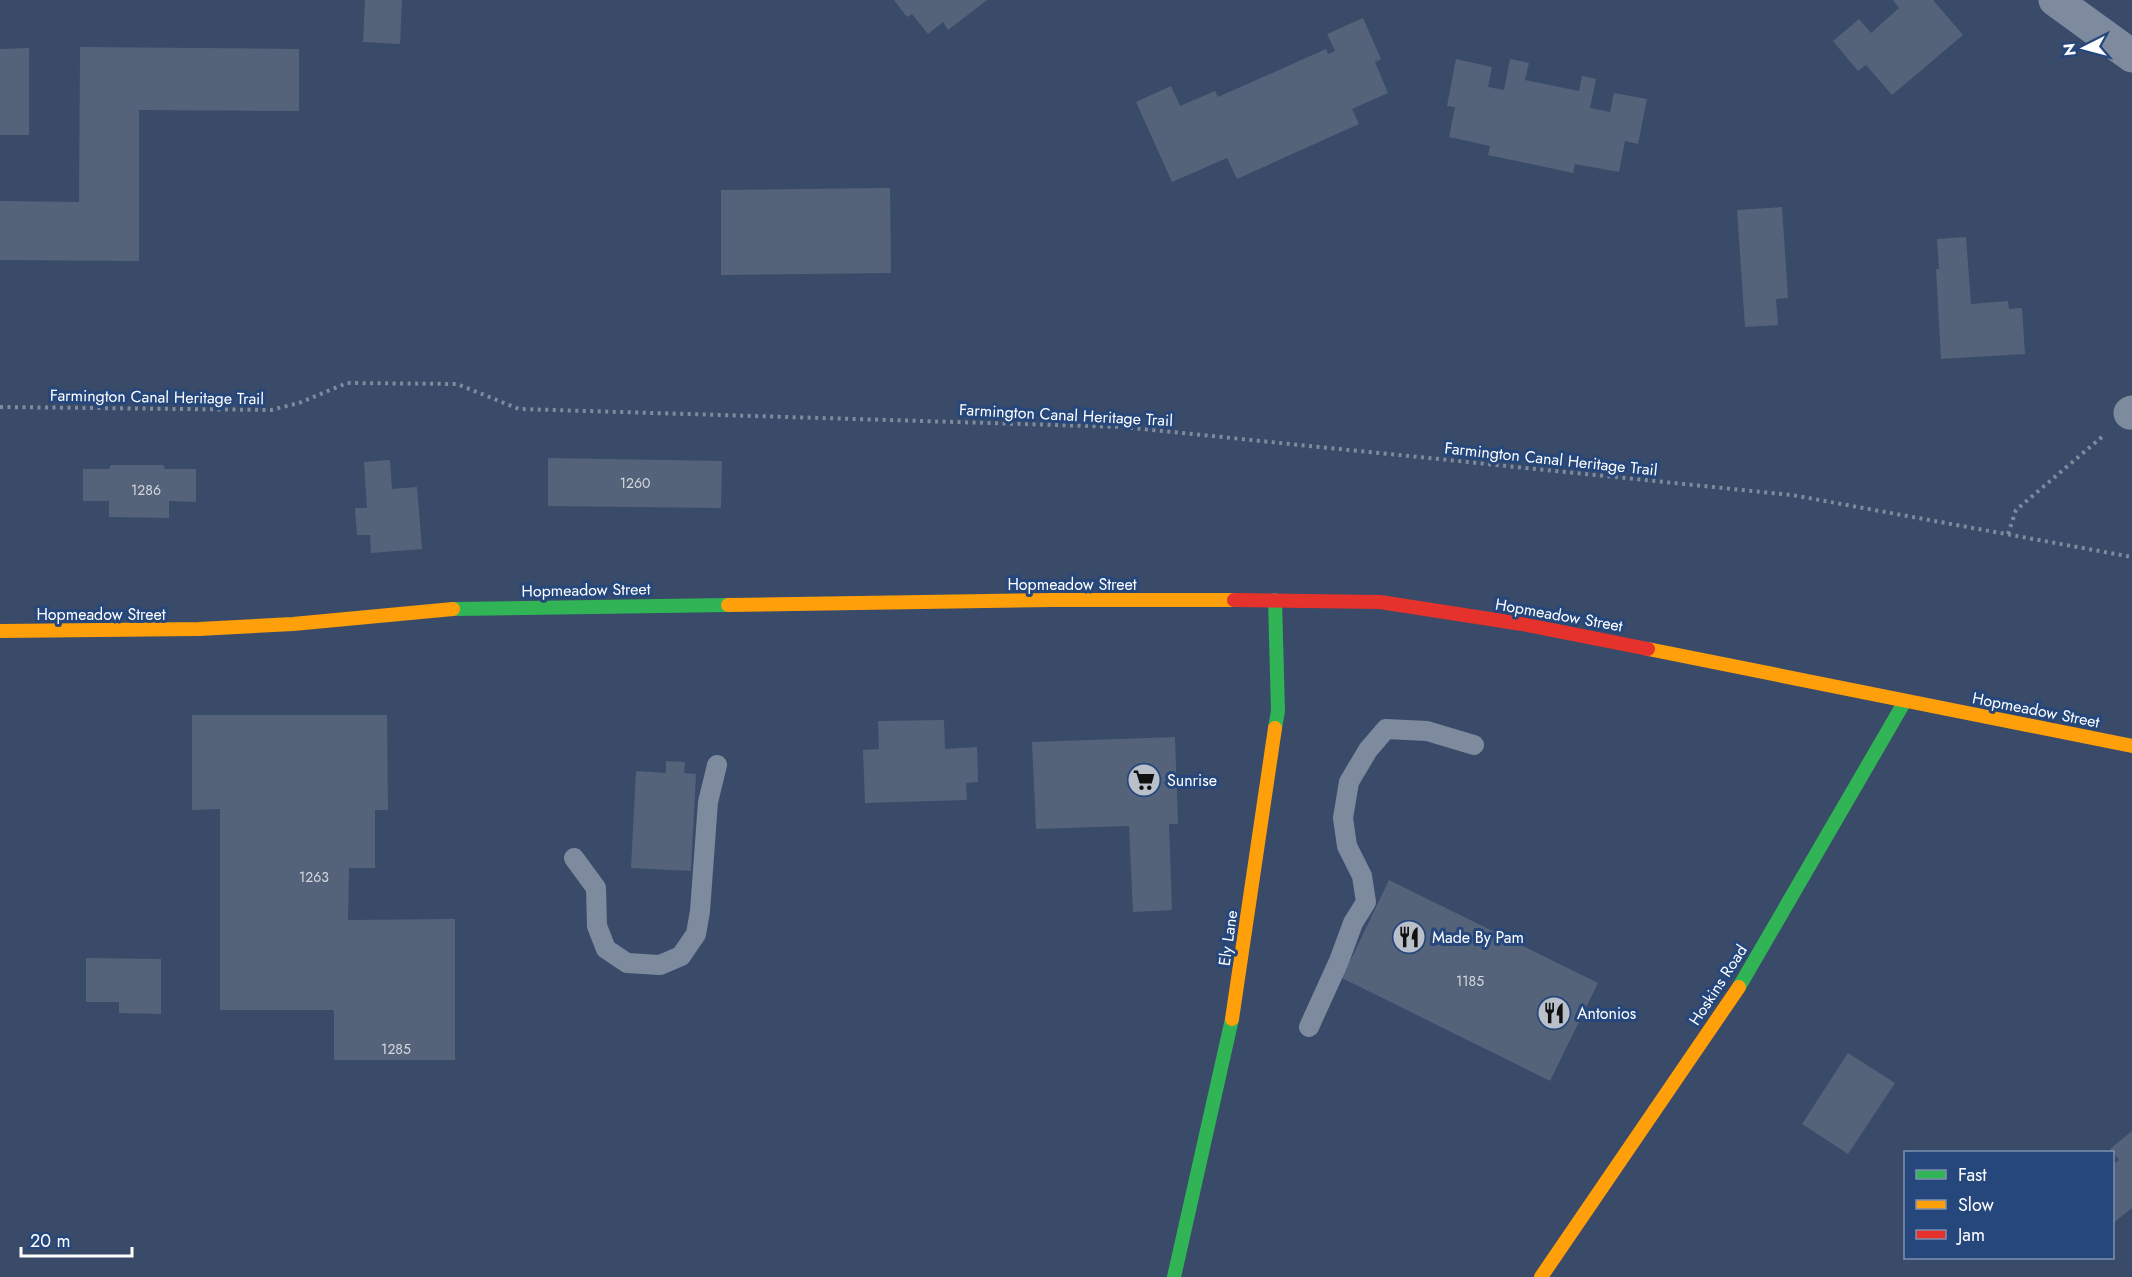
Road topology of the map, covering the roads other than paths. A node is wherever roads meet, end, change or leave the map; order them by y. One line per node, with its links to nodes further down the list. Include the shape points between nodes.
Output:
1 (2055, 0): 2 (street)
2 (2132, 56)
3 (1275, 600): 4 (main road, Hopmeadow Street, via 455,609 199,629); 5 (main road, Hopmeadow Street, via 1380,602 1522,624); 11 (main road, Ely Lane, via 1278,711 1234,1010)
4 (0, 631)
5 (1905, 701): 7 (main road, Hopmeadow Street); 12 (main road, Hoskins Road, via 1742,982)
6 (1474, 746): 10 (lane, via 1427,731 1386,729 1358,766 1349,782 1343,818 1347,846 1362,876 1366,902 1353,923)
7 (2132, 746)
8 (717, 765): 9 (lane, via 708,802 696,934 681,956 660,965 627,963 606,949 597,926 596,888)
9 (574, 858)
10 (1309, 1027)
11 (1174, 1277)
12 (1541, 1277)

